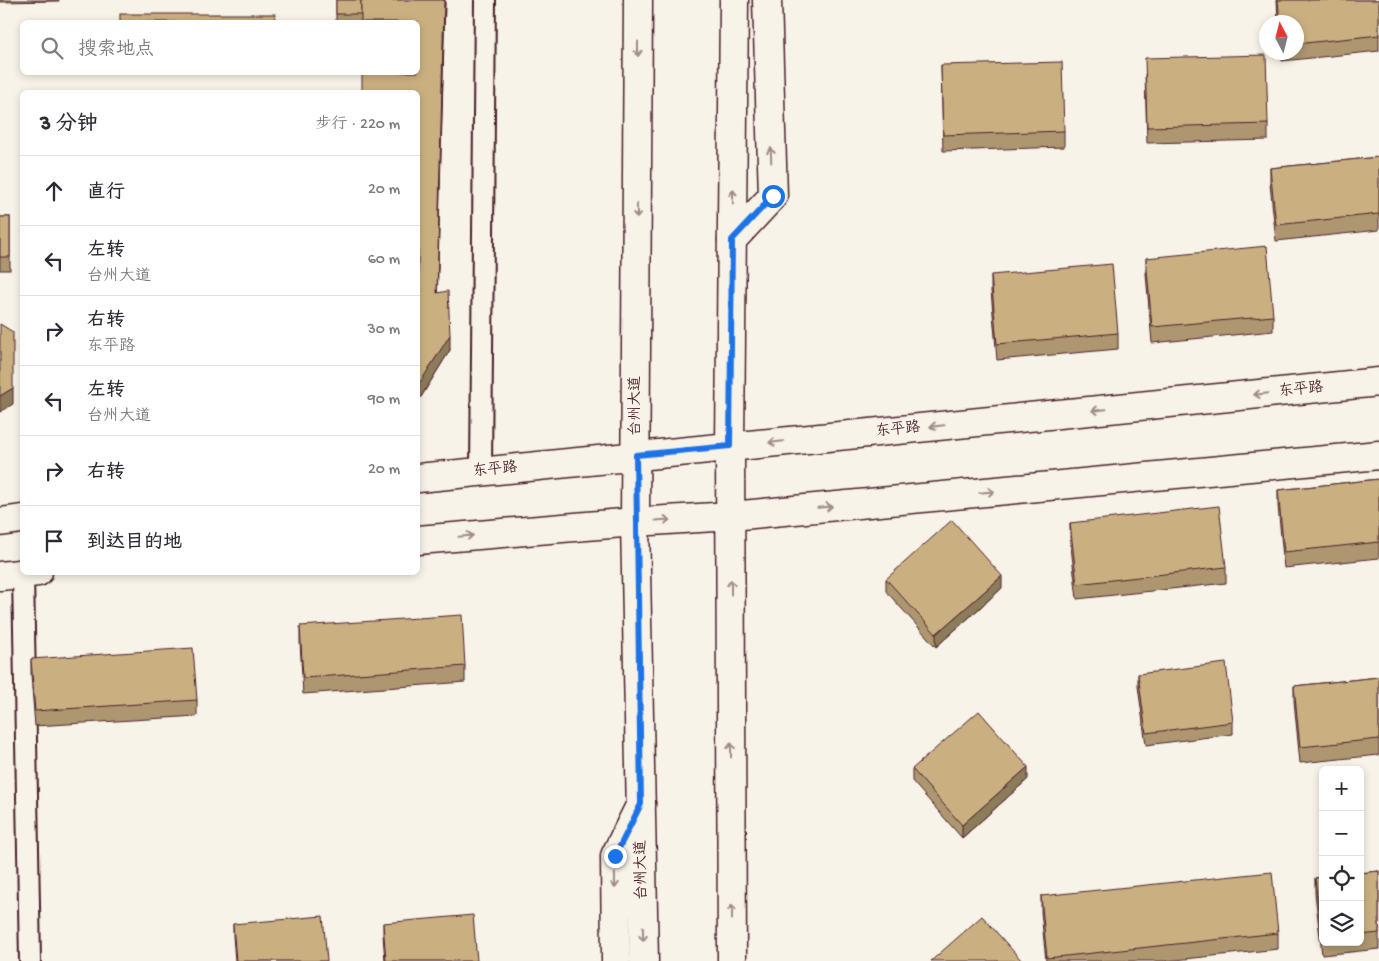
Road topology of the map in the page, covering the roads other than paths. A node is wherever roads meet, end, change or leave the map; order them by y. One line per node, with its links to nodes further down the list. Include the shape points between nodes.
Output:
1 (484, 0): 10 (street)
2 (638, 0): 8 (main road, 台州大道, one-way to 8)
3 (734, 0): 5 (main road, one-way to 3)
4 (767, 0): 5 (main road, one-way to 4, via 773,196)
5 (732, 240): 7 (main road)
6 (1379, 382): 7 (main road, 东平路, one-way to 7)
7 (730, 446): 8 (main road, 东平路); 12 (main road)
8 (636, 455): 10 (main road, 东平路); 15 (main road, 台州大道)
9 (1379, 455): 12 (main road, one-way to 9)
10 (481, 471): 11 (main road, 东平路)
11 (420, 478)
12 (731, 516): 15 (main road, one-way to 12); 22 (main road, one-way to 12)
13 (20, 519): 14 (main road)
14 (0, 522)
15 (635, 522): 16 (main road, one-way to 15); 18 (main road, 台州大道)
16 (420, 540)
17 (20, 575): 19 (street)
18 (641, 804): 20 (main road, one-way to 20, via 615,856); 21 (main road, 台州大道, one-way to 21)
19 (30, 961)
20 (616, 961)
21 (644, 961)
22 (732, 961)

